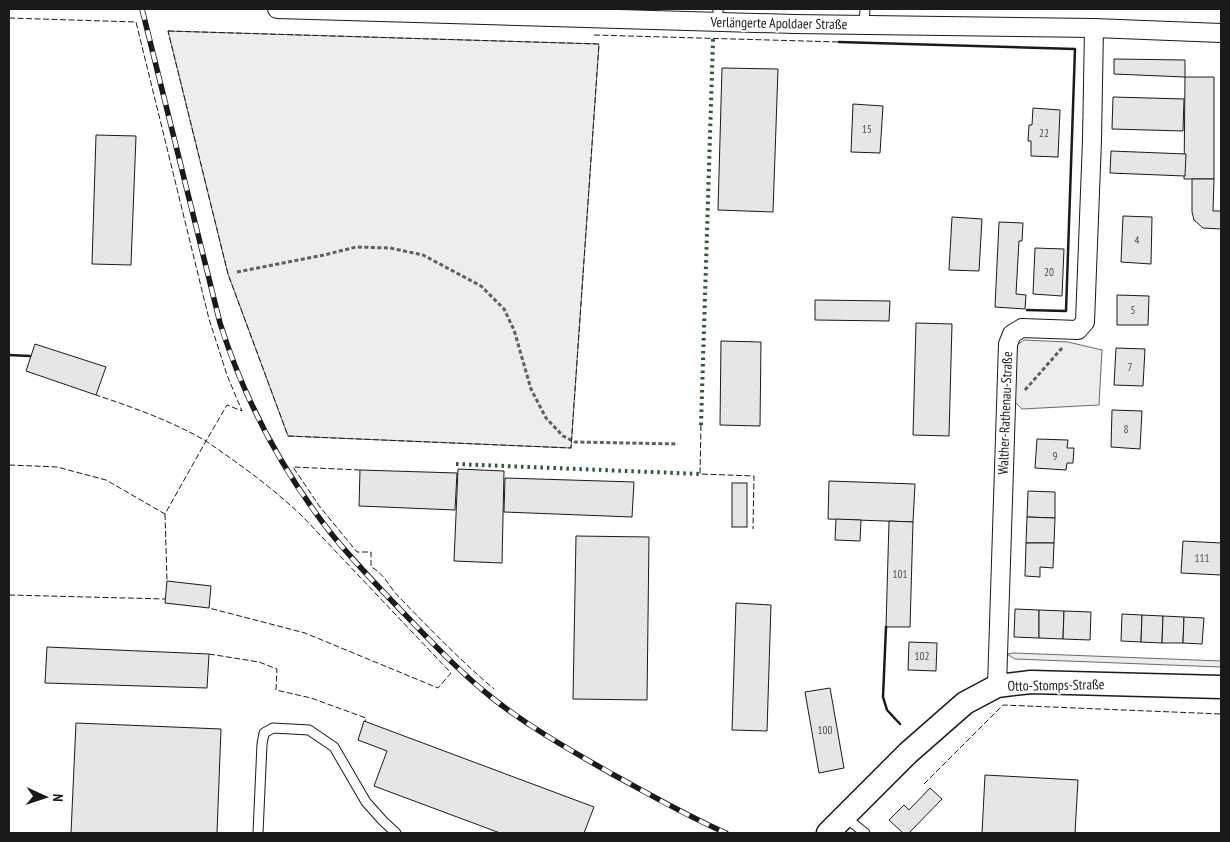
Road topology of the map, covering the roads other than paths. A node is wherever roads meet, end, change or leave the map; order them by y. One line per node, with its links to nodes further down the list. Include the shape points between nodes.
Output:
1 (277, 9): 2 (street, Verlängerte Apoldaer Straße)
2 (465, 11): 3 (street, Verlängerte Apoldaer Straße)
3 (718, 15): 4 (street, Verlängerte Apoldaer Straße)
4 (864, 16): 5 (street, Verlängerte Apoldaer Straße)
5 (1094, 28): 6 (street, Verlängerte Apoldaer Straße); 7 (street, Walther-Rathenau-Straße, via 1084,322 1078,330 1022,328 1012,334 1008,344)
6 (1221, 33)
7 (997, 686): 8 (street, Otto-Stomps-Straße, via 1030,682); 9 (street, Otto-Stomps-Straße, via 965,703)
8 (1221, 687)
9 (845, 816): 12 (street, Otto-Stomps-Straße); 13 (lane)
10 (258, 833): 11 (lane, via 262,744 264,733 274,728 309,730 334,747 366,802)
11 (396, 833)
12 (828, 833)
13 (866, 833)

